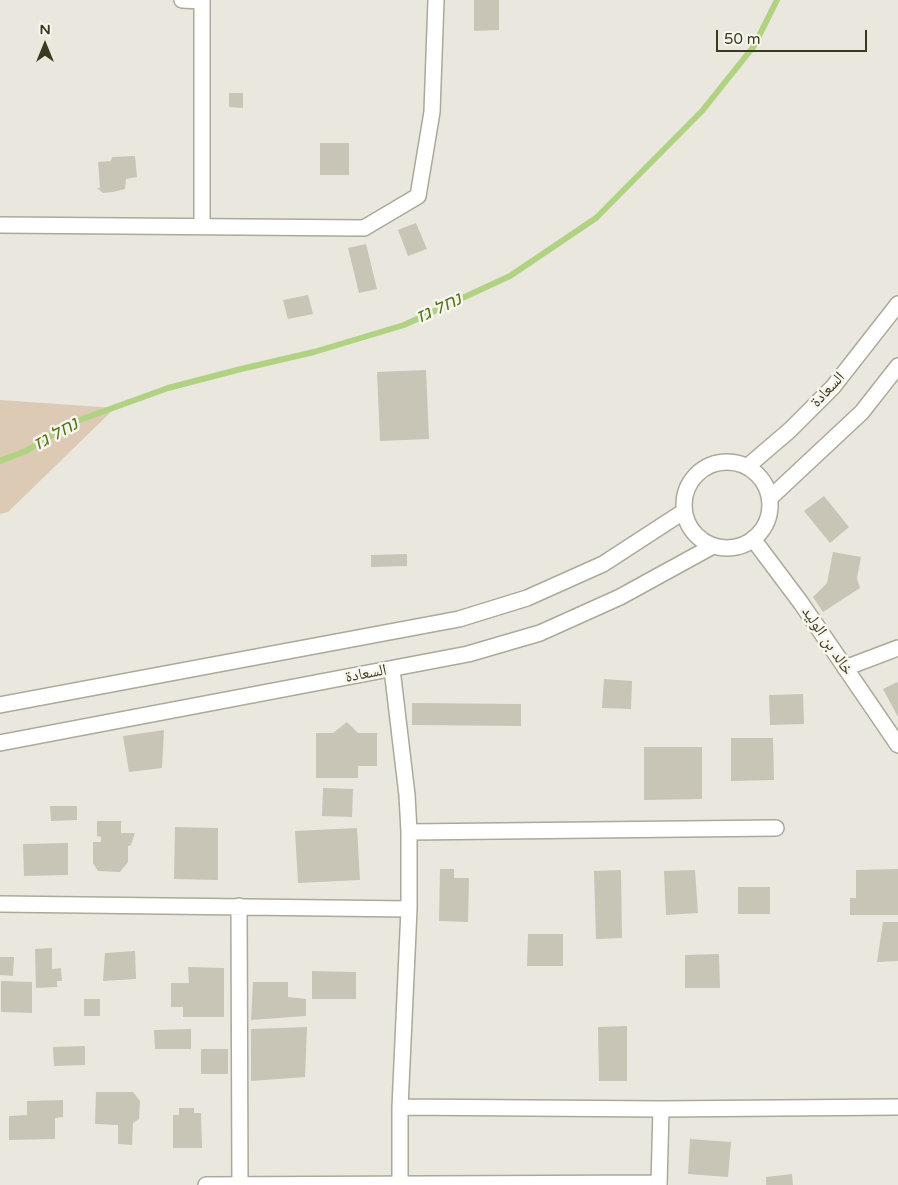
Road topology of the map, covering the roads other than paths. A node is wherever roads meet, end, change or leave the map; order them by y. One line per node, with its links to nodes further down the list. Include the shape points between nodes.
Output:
1 (182, 0): 2 (street)
2 (202, 0): 5 (street)
3 (436, 0): 5 (street, via 432,112 418,196 364,228)
4 (0, 224): 5 (street)
5 (202, 226)
6 (898, 304): 8 (street, السعادة, via 834,387)
7 (898, 366): 9 (street, via 862,412)
8 (748, 466): 9 (street, via 760,476); 10 (street, via 729,461 714,463 698,472 688,484)
9 (770, 498): 11 (street, via 770,514 764,528)
10 (684, 512): 12 (street, via 694,534); 16 (street, via 603,564 527,598 459,618)
11 (753, 539): 12 (street, via 729,548); 14 (street, خالد بن الوليد)
12 (713, 546): 15 (street, السعادة, via 620,597 540,633 468,654)
13 (898, 648): 14 (street)
14 (845, 668): 18 (street, خالد بن الوليد)
15 (392, 669): 17 (street, السعادة); 20 (street)
16 (0, 705)
17 (0, 742)
18 (898, 745)
19 (776, 828): 20 (street)
20 (409, 832): 23 (street)
21 (0, 904): 22 (street)
22 (239, 906): 23 (street); 30 (street)
23 (409, 909): 24 (street)
24 (400, 1107): 26 (street); 27 (street)
25 (898, 1107): 26 (street)
26 (661, 1109): 28 (street)
27 (400, 1183): 28 (street); 30 (street)
28 (659, 1184)
29 (206, 1185): 30 (street)
30 (240, 1185)

